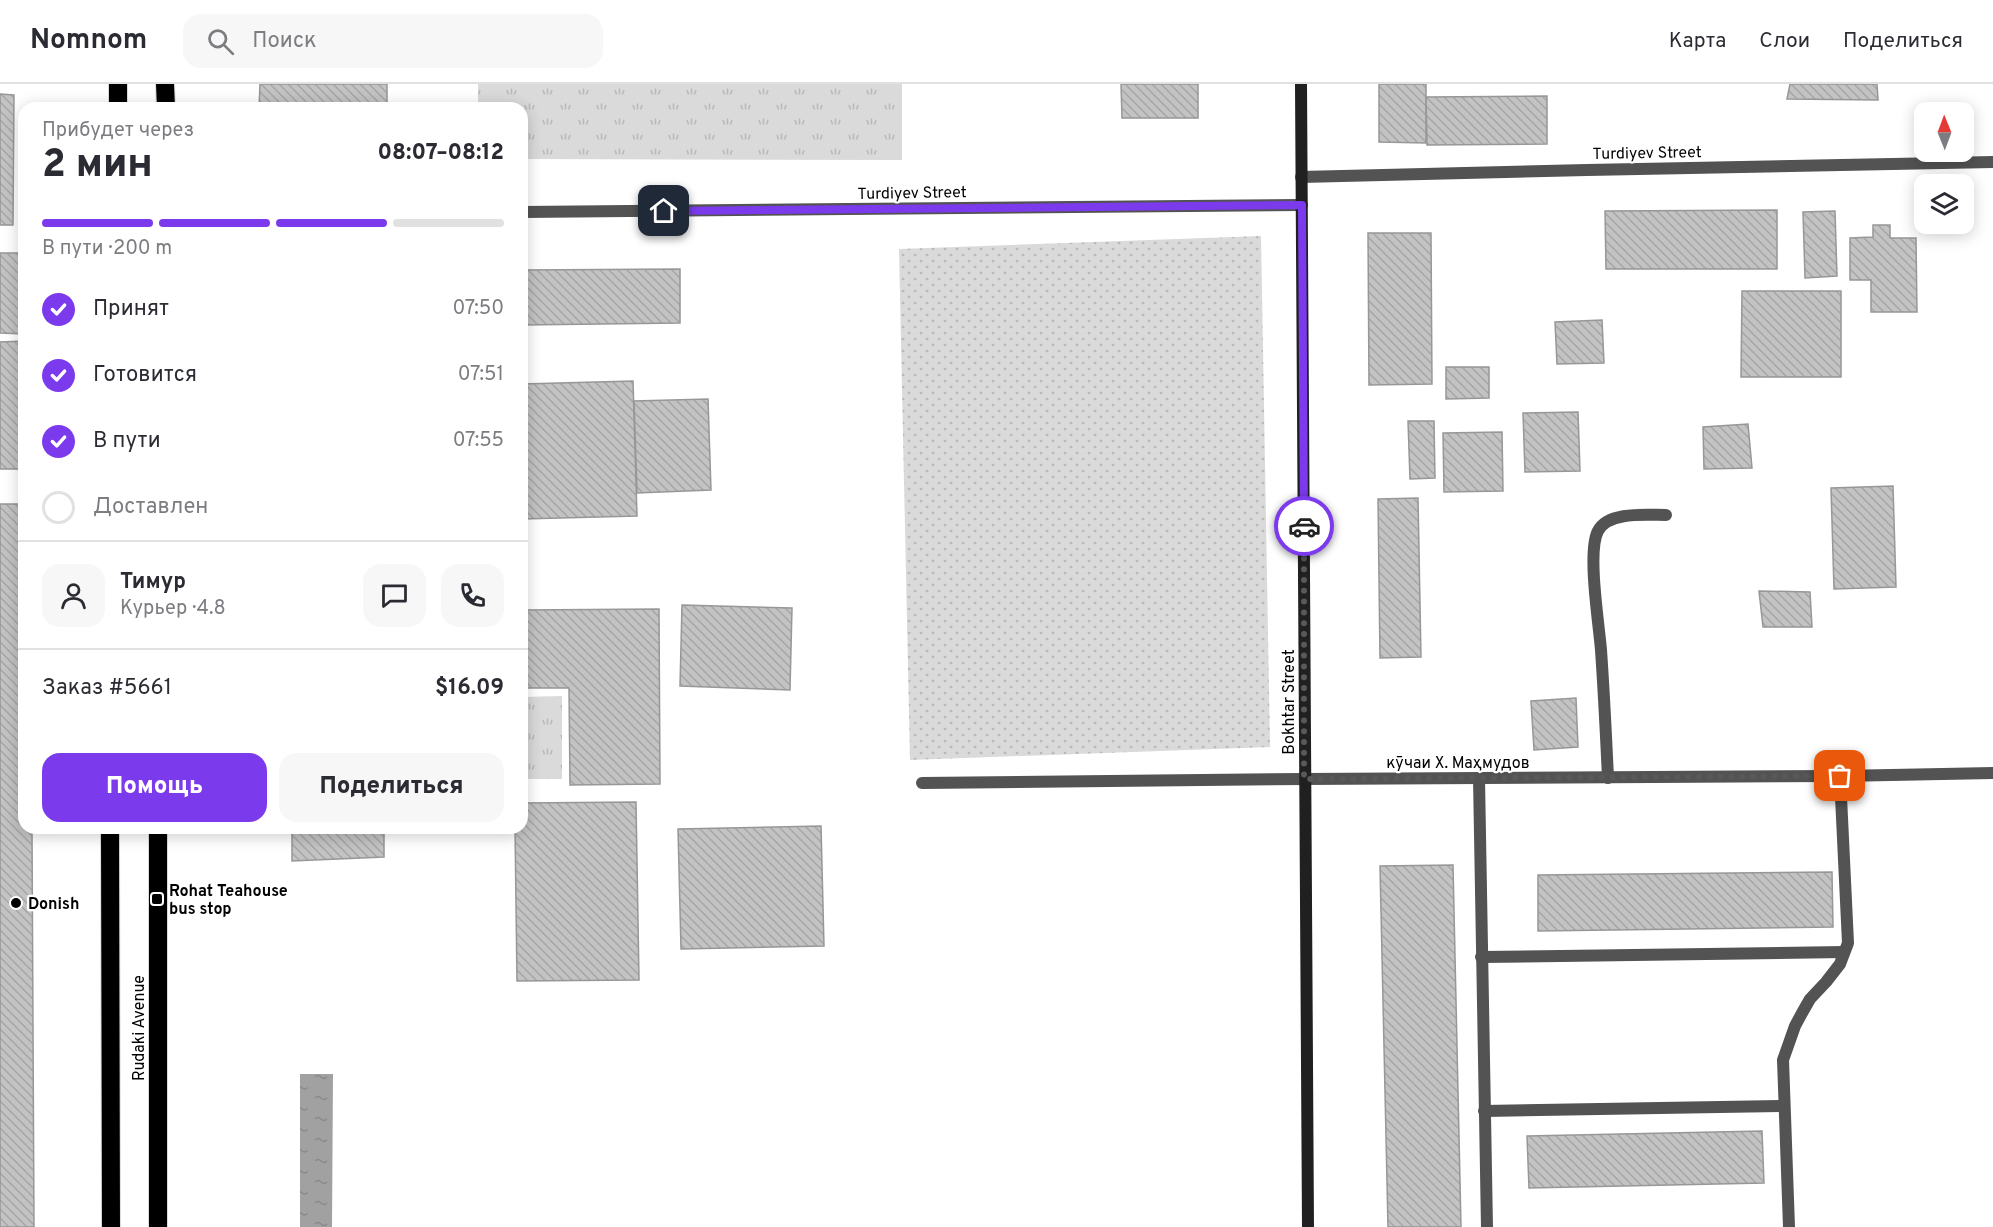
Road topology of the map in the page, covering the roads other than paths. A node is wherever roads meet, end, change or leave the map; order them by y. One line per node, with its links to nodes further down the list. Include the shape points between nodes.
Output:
1 (118, 84): 4 (highway)
2 (165, 84): 5 (highway)
3 (1300, 84): 7 (street, Bokhtar Street)
4 (118, 102)
5 (166, 102)
6 (1993, 162): 7 (street, Turdiyev Street)
7 (1301, 177): 8 (street, Bokhtar Street)
8 (1302, 205): 9 (street, Turdiyev Street); 15 (street, Bokhtar Street)
9 (528, 212)
10 (1666, 515): 14 (street, via 1620,517 1605,523 1595,543)
11 (1993, 773): 12 (street, кӯчаи Х. Маҳмудов)
12 (1840, 776): 14 (street, кӯчаи Х. Маҳмудов); 19 (street, via 1848,943)
13 (1479, 778): 14 (street, кӯчаи Х. Маҳмудов); 15 (street, кӯчаи Х. Маҳмудов); 20 (street)
14 (1608, 778)
15 (1304, 779): 16 (street, кӯчаи Х. Маҳмудов); 25 (street, Bokhtar Street)
16 (922, 783)
17 (110, 834): 23 (highway, Rudaki Avenue)
18 (158, 834): 24 (highway, Rudaki Avenue)
19 (1844, 952): 20 (street); 21 (street, via 1840,964 1810,999 1795,1026 1783,1060)
20 (1481, 957): 22 (street)
21 (1783, 1106): 22 (street); 27 (street)
22 (1484, 1111): 26 (street)
23 (111, 1227)
24 (158, 1227)
25 (1308, 1227)
26 (1487, 1227)
27 (1789, 1227)

